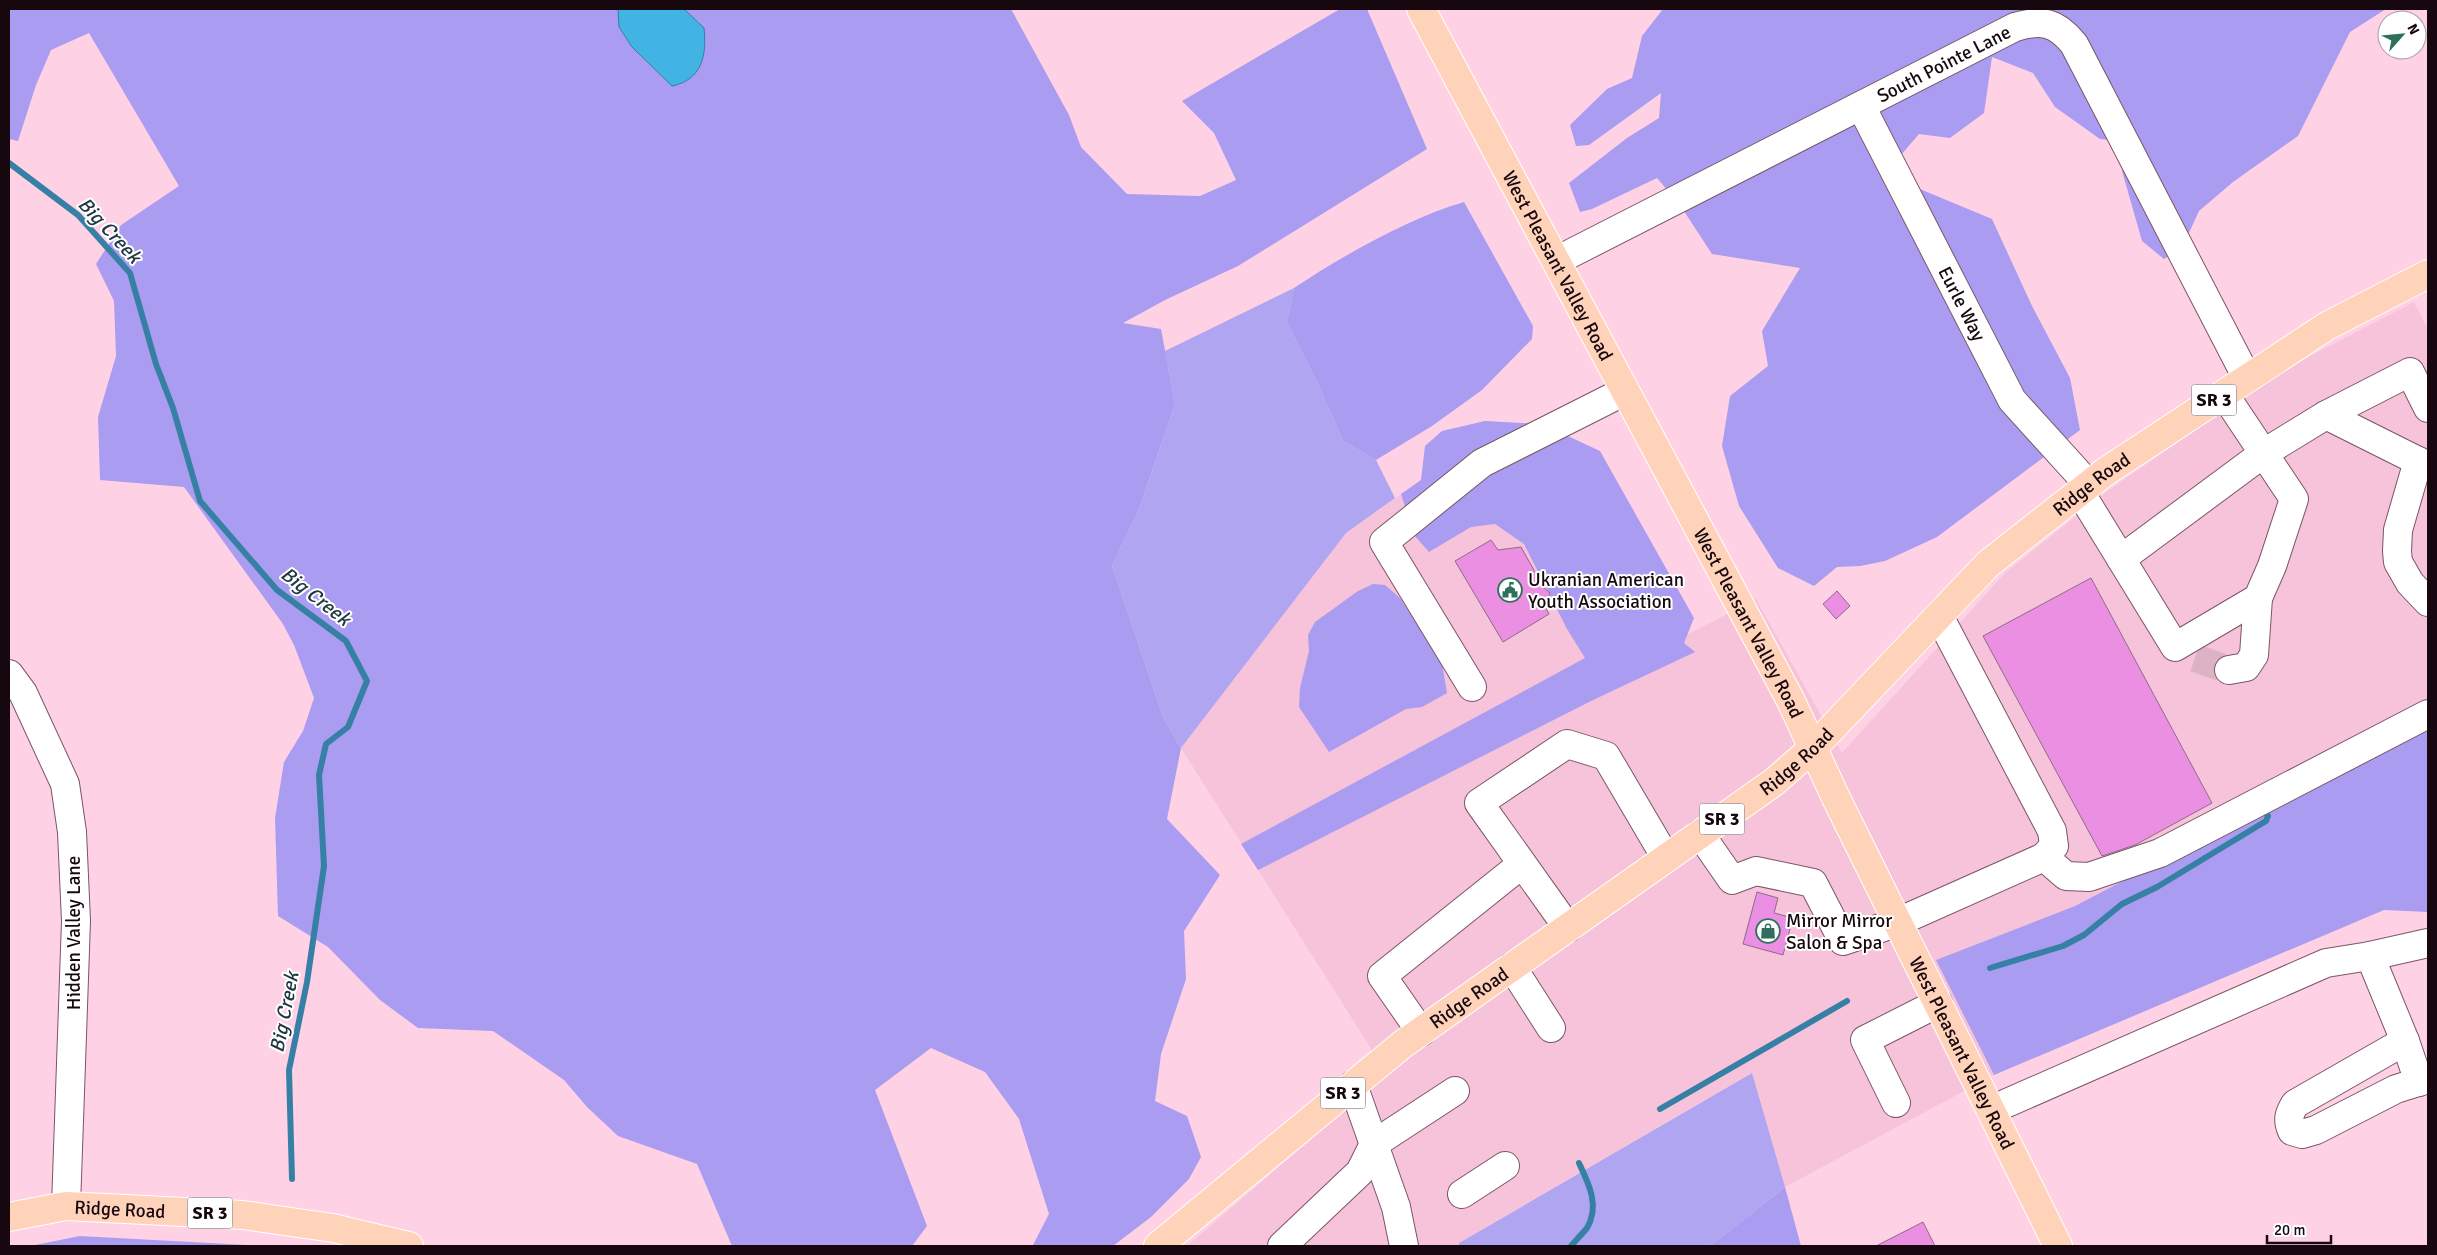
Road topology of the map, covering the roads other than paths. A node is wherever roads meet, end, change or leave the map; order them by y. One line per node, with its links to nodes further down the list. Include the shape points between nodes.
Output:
1 (1421, 9): 3 (main road, West Pleasant Valley Road)
2 (1861, 106): 3 (street, South Pointe Lane); 5 (street, South Pointe Lane, via 2015,27 2031,22 2049,24 2064,31 2074,44); 12 (street, Eurle Way, via 2012,400)
3 (1556, 261): 6 (main road, West Pleasant Valley Road)
4 (2428, 274): 5 (main road, Ridge Road / SR 3, via 2327,326)
5 (2247, 378): 7 (main road, Ridge Road / SR 3)
6 (1625, 391): 19 (street, via 1482,463 1384,542); 21 (main road, West Pleasant Valley Road)
7 (2224, 394): 10 (street); 12 (main road, Ridge Road / SR 3)
8 (2428, 408): 9 (street, via 2410,372)
9 (2326, 415): 10 (street); 11 (street)
10 (2264, 453): 13 (street); 14 (street, via 2294,499)
11 (2423, 463): 15 (street, via 2398,530 2397,551 2398,562 2410,583)
12 (2084, 488): 13 (street, Eurle Way); 16 (main road, Ridge Road / SR 3, via 1988,564)
13 (2121, 558): 14 (street, Eurle Way, via 2185,652)
14 (2258, 598): 17 (street, via 2254,655 2246,667)
15 (2428, 602)
16 (1939, 616): 21 (main road, Ridge Road / SR 3); 23 (street, via 2052,831 2054,846)
17 (2228, 670)
18 (9, 674): 43 (street, Hidden Valley Lane, via 23,693 65,784 72,832 76,920)
19 (1472, 687)
20 (2428, 714): 23 (street, via 2160,852 2089,877 2066,876)
21 (1813, 748): 22 (main road, Ridge Road / SR 3, via 1774,782); 26 (main road, West Pleasant Valley Road)
22 (1700, 834): 24 (main road, Ridge Road / SR 3); 26 (street, via 1732,880 1756,872 1813,884 1843,941)
23 (2044, 857): 26 (street)
24 (1666, 858): 25 (street, via 1606,756 1567,744 1479,803); 27 (main road, Ridge Road / SR 3)
25 (1522, 864): 27 (street); 33 (street, via 1382,976)
26 (1898, 922): 31 (main road, West Pleasant Valley Road)
27 (1568, 928): 30 (main road, Ridge Road / SR 3)
28 (2428, 945): 29 (street)
29 (2370, 956): 34 (street); 39 (street, via 2326,963)
30 (1512, 967): 32 (street); 33 (main road, Ridge Road / SR 3)
31 (1938, 1003): 38 (street, via 1865,1040); 39 (main road, West Pleasant Valley Road)
32 (1551, 1028)
33 (1420, 1032): 36 (main road, Ridge Road / SR 3)
34 (2405, 1041): 35 (street); 35 (street, via 2295,1104 2289,1113 2292,1131 2302,1134 2316,1130 2396,1089)
35 (2424, 1080)
36 (1353, 1085): 40 (street); 46 (main road, Ridge Road / SR 3)
37 (1455, 1091): 40 (street)
38 (1896, 1103)
39 (1991, 1110): 49 (main road, West Pleasant Valley Road)
40 (1374, 1144): 47 (street, via 1360,1172); 48 (street, via 1396,1206)
41 (1505, 1166): 42 (street)
42 (1462, 1194)
43 (66, 1206): 44 (main road, Ridge Road / SR 3); 45 (main road, Ridge Road / SR 3, via 243,1215 333,1228)
44 (9, 1217)
45 (409, 1246)
46 (1158, 1246)
47 (1282, 1246)
48 (1404, 1246)
49 (2058, 1246)

